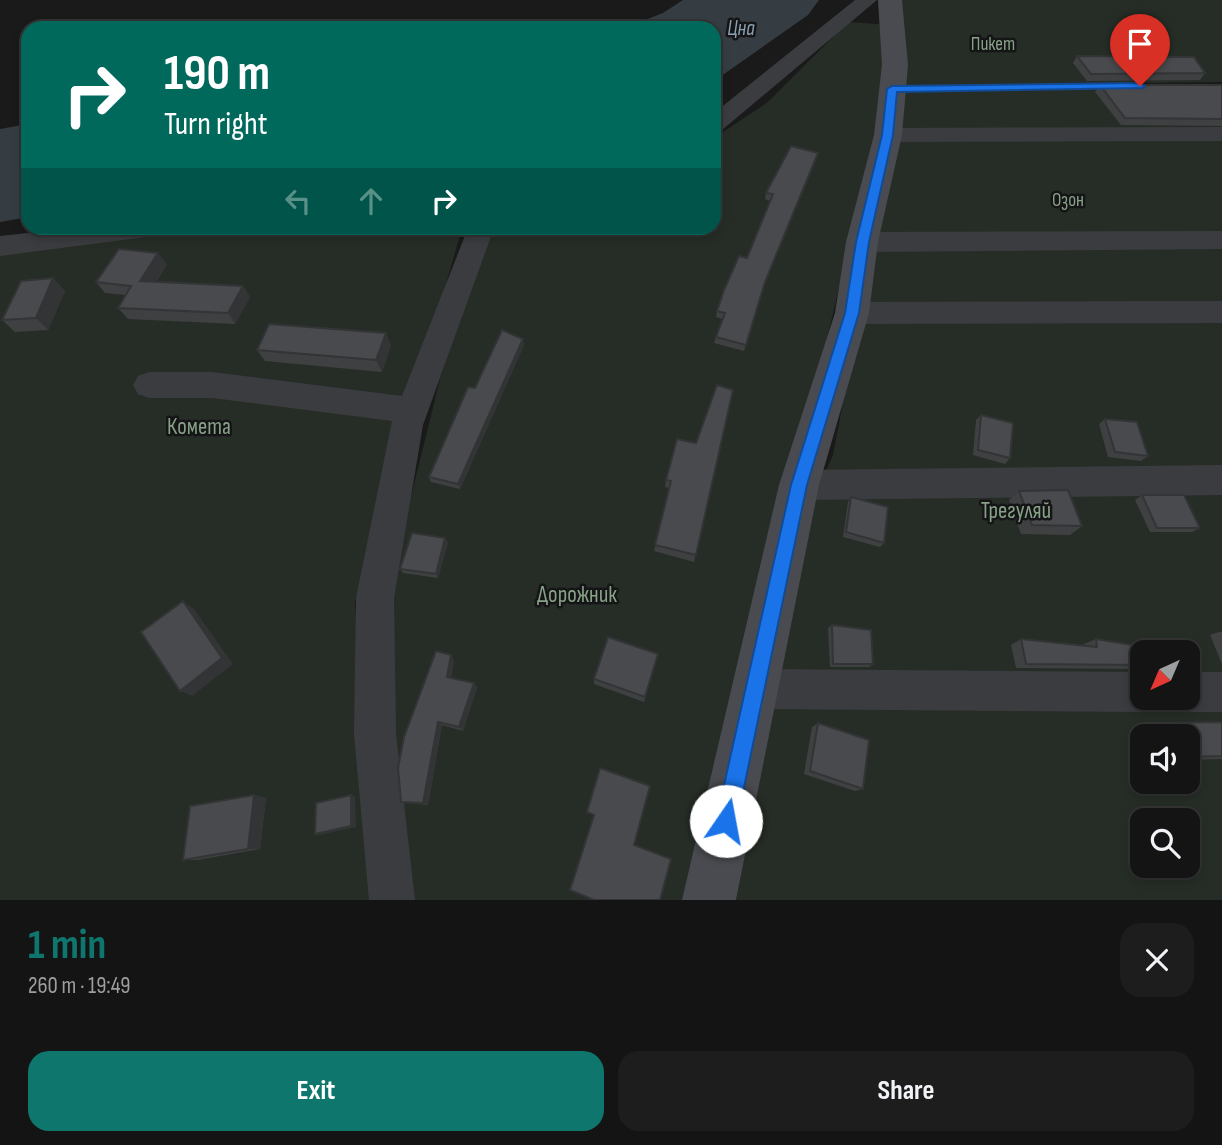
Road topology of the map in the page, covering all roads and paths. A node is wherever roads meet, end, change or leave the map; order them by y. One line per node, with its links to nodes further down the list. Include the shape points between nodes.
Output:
1 (867, 0): 5 (street)
2 (890, 0): 4 (street, via 895,65)
3 (1126, 86): 4 (lane)
4 (892, 89): 7 (street)
5 (721, 119)
6 (1222, 134): 7 (street)
7 (888, 135): 11 (street)
8 (89, 235): 12 (street)
9 (478, 235): 16 (street)
10 (1222, 240): 11 (street)
11 (862, 242): 14 (street)
12 (0, 246)
13 (1222, 312): 14 (street)
14 (852, 313): 18 (street)
15 (149, 386): 16 (street, via 212,385)
16 (412, 410): 23 (street, via 375,598 375,734)
17 (1222, 480): 18 (street)
18 (799, 485): 19 (street)
19 (755, 689): 20 (street); 24 (street)
20 (1130, 692)
21 (1200, 692): 22 (street)
22 (1222, 692)
23 (392, 900)
24 (709, 900)

